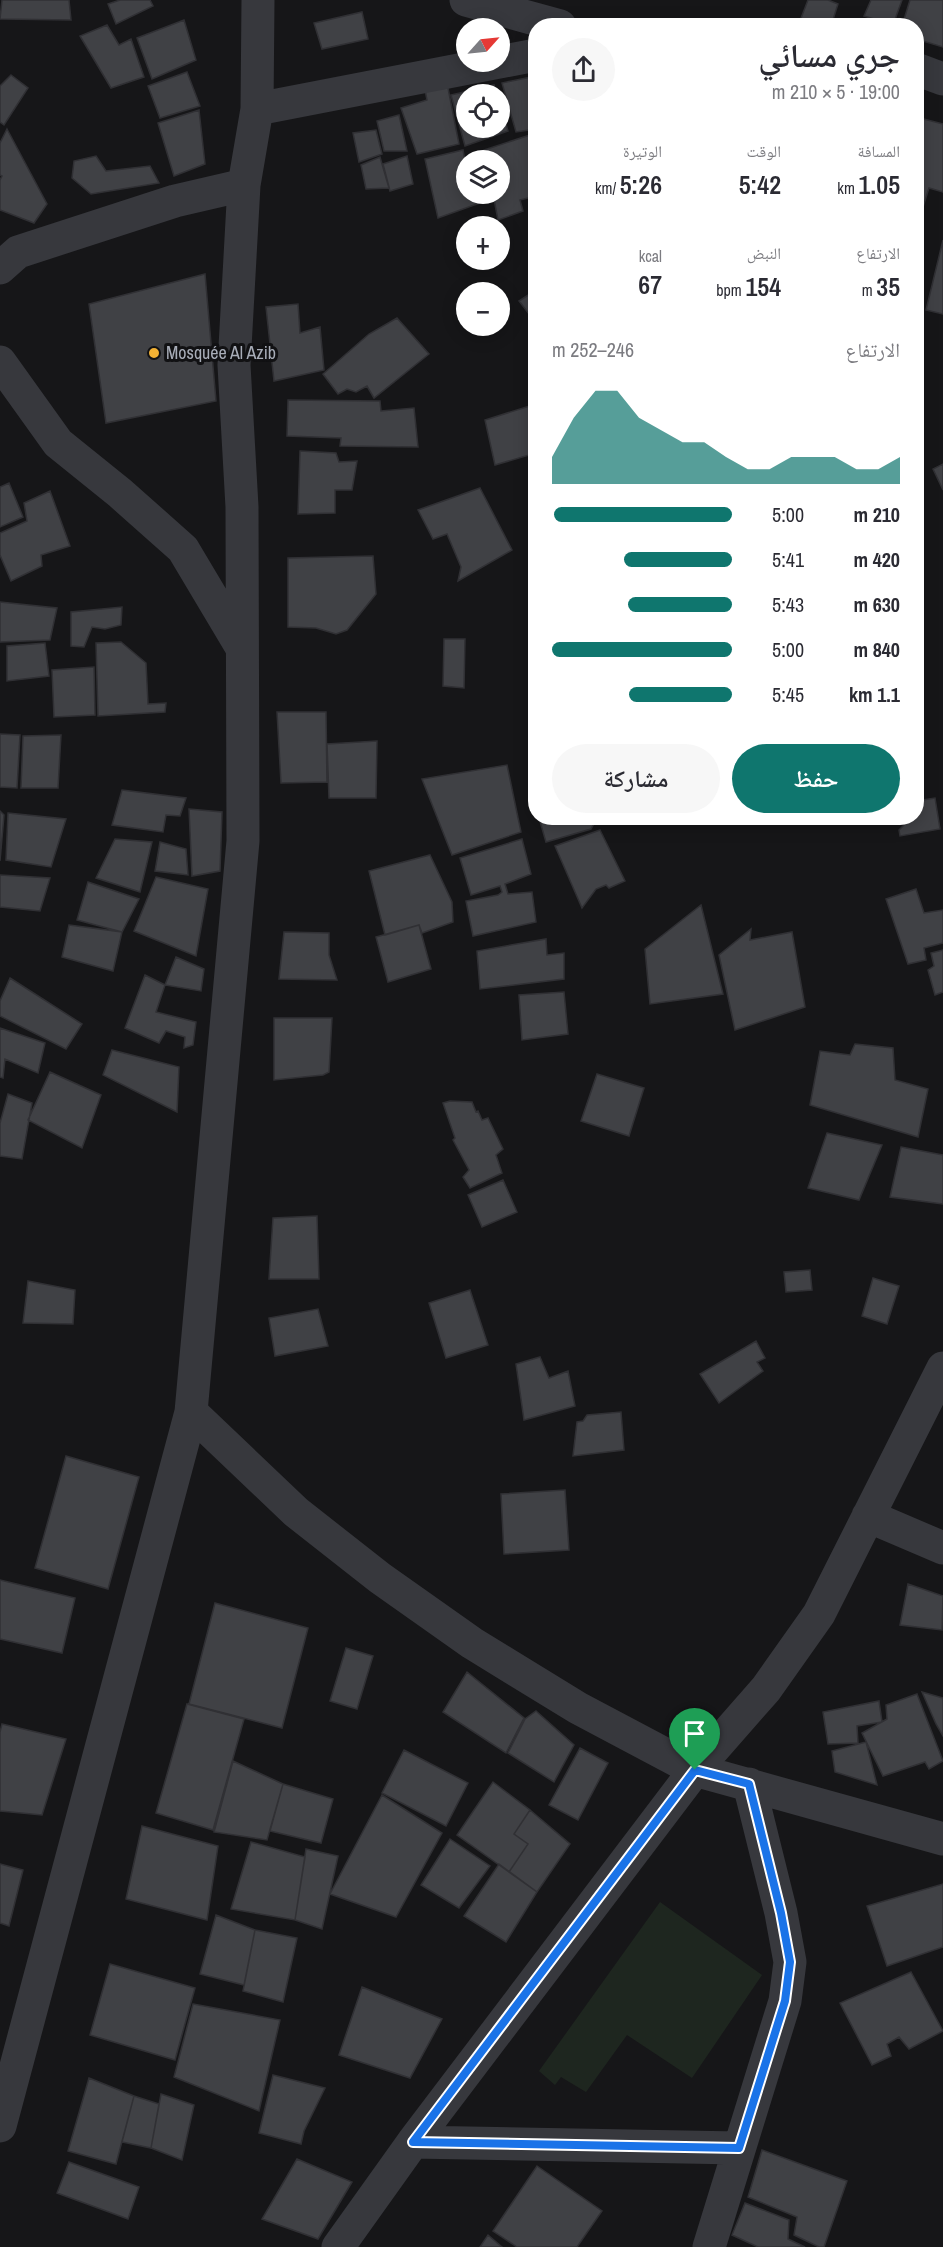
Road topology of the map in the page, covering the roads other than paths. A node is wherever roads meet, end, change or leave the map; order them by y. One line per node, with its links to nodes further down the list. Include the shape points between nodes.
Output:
1 (258, 0): 7 (street)
2 (466, 0): 3 (street)
3 (531, 18)
4 (528, 57): 7 (street)
5 (924, 72): 6 (street)
6 (943, 79)
7 (257, 109): 8 (street)
8 (244, 185): 9 (street, via 175,201 18,252); 11 (street, via 234,364 242,507)
9 (0, 268)
10 (0, 362): 11 (street, via 58,443 183,549)
11 (244, 651): 13 (street, via 243,841)
12 (943, 1368): 14 (street)
13 (191, 1412): 16 (street, via 296,1512 444,1624 578,1708); 19 (street)
14 (868, 1516): 15 (street); 16 (street, via 819,1614 766,1689)
15 (943, 1548)
16 (695, 1770): 17 (street); 20 (street)
17 (749, 1784): 18 (street); 21 (street, via 790,1962 785,2001)
18 (943, 1839)
19 (0, 2126)
20 (413, 2142): 21 (street); 22 (street)
21 (739, 2148): 23 (street)
22 (333, 2246)
23 (708, 2247)

